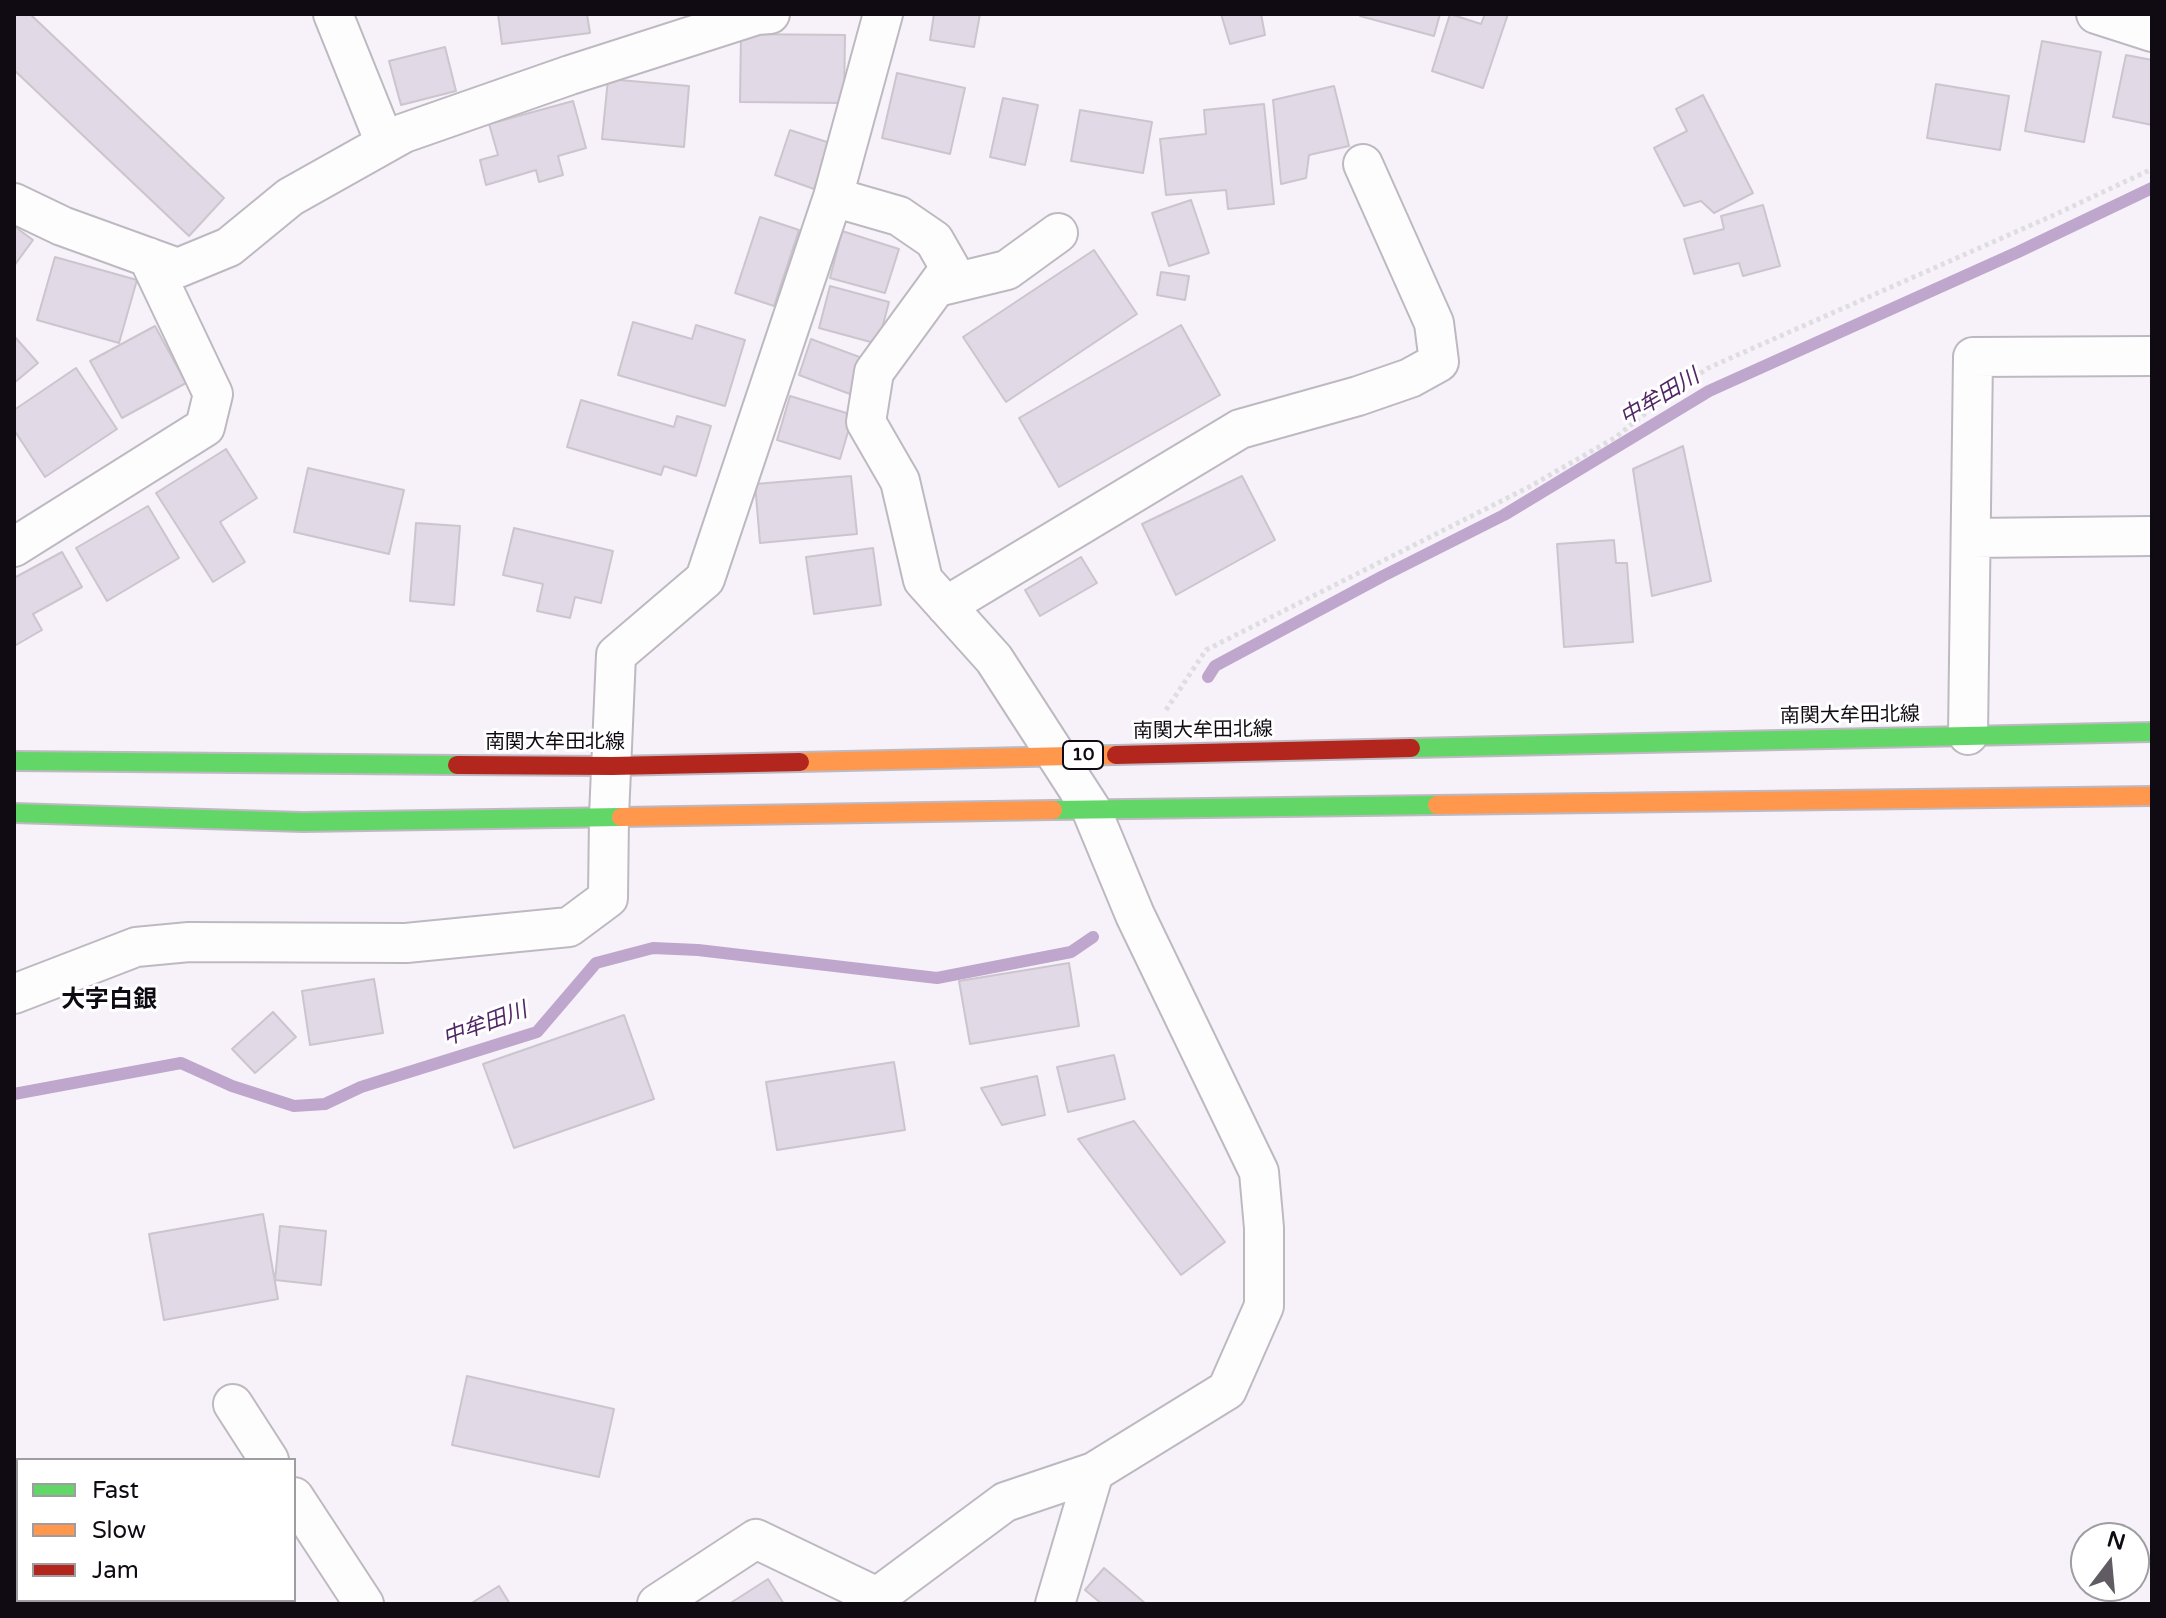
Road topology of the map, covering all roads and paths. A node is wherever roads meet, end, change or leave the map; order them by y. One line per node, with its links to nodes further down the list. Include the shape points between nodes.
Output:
1 (333, 14): 6 (street)
2 (770, 14): 6 (street, via 570,75)
3 (883, 14): 9 (street)
4 (2096, 14): 5 (street)
5 (2152, 32)
6 (385, 143): 12 (street, via 290,197 229,247 178,268)
7 (1363, 164): 18 (street, via 1434,323 1439,362 1384,387 1240,429)
8 (2152, 169): 21 (path, via 1708,368 1616,437 1529,487 1206,650)
9 (833, 197): 13 (street, via 899,216 934,240 950,268); 24 (street, via 705,579 616,655)
10 (14, 203): 12 (street)
11 (1058, 233): 13 (street, via 1007,270)
12 (148, 257): 17 (street, via 213,394 205,427)
13 (937, 287): 18 (street, via 874,372 866,422 900,481 923,580)
14 (2152, 356): 16 (street, via 1973,357)
15 (2152, 536): 16 (street)
16 (1971, 538): 20 (street)
17 (14, 547)
18 (946, 606): 22 (street, via 994,659)
19 (2152, 732): 20 (main road, 南関大牟田北線 / 10)
20 (1968, 735): 21 (main road, 南関大牟田北線 / 10)
21 (1136, 754): 22 (main road, 南関大牟田北線 / 10)
22 (1055, 756): 24 (main road, 南関大牟田北線 / 10); 26 (street)
23 (14, 761): 24 (main road, 南関大牟田北線 / 10)
24 (612, 766): 28 (street)
25 (2152, 796): 26 (main road)
26 (1091, 809): 28 (main road); 32 (street, via 1135,915 1259,1172 1264,1228 1264,1306 1227,1390)
27 (14, 813): 28 (main road, via 303,822)
28 (609, 816): 29 (street, via 608,898 569,927 406,943 189,942 136,947)
29 (14, 994)
30 (233, 1404): 31 (street)
31 (268, 1458)
32 (1094, 1472): 35 (street, via 1005,1502 877,1597 756,1539); 36 (street)
33 (296, 1500): 34 (street)
34 (364, 1604)
35 (657, 1604)
36 (1055, 1604)

